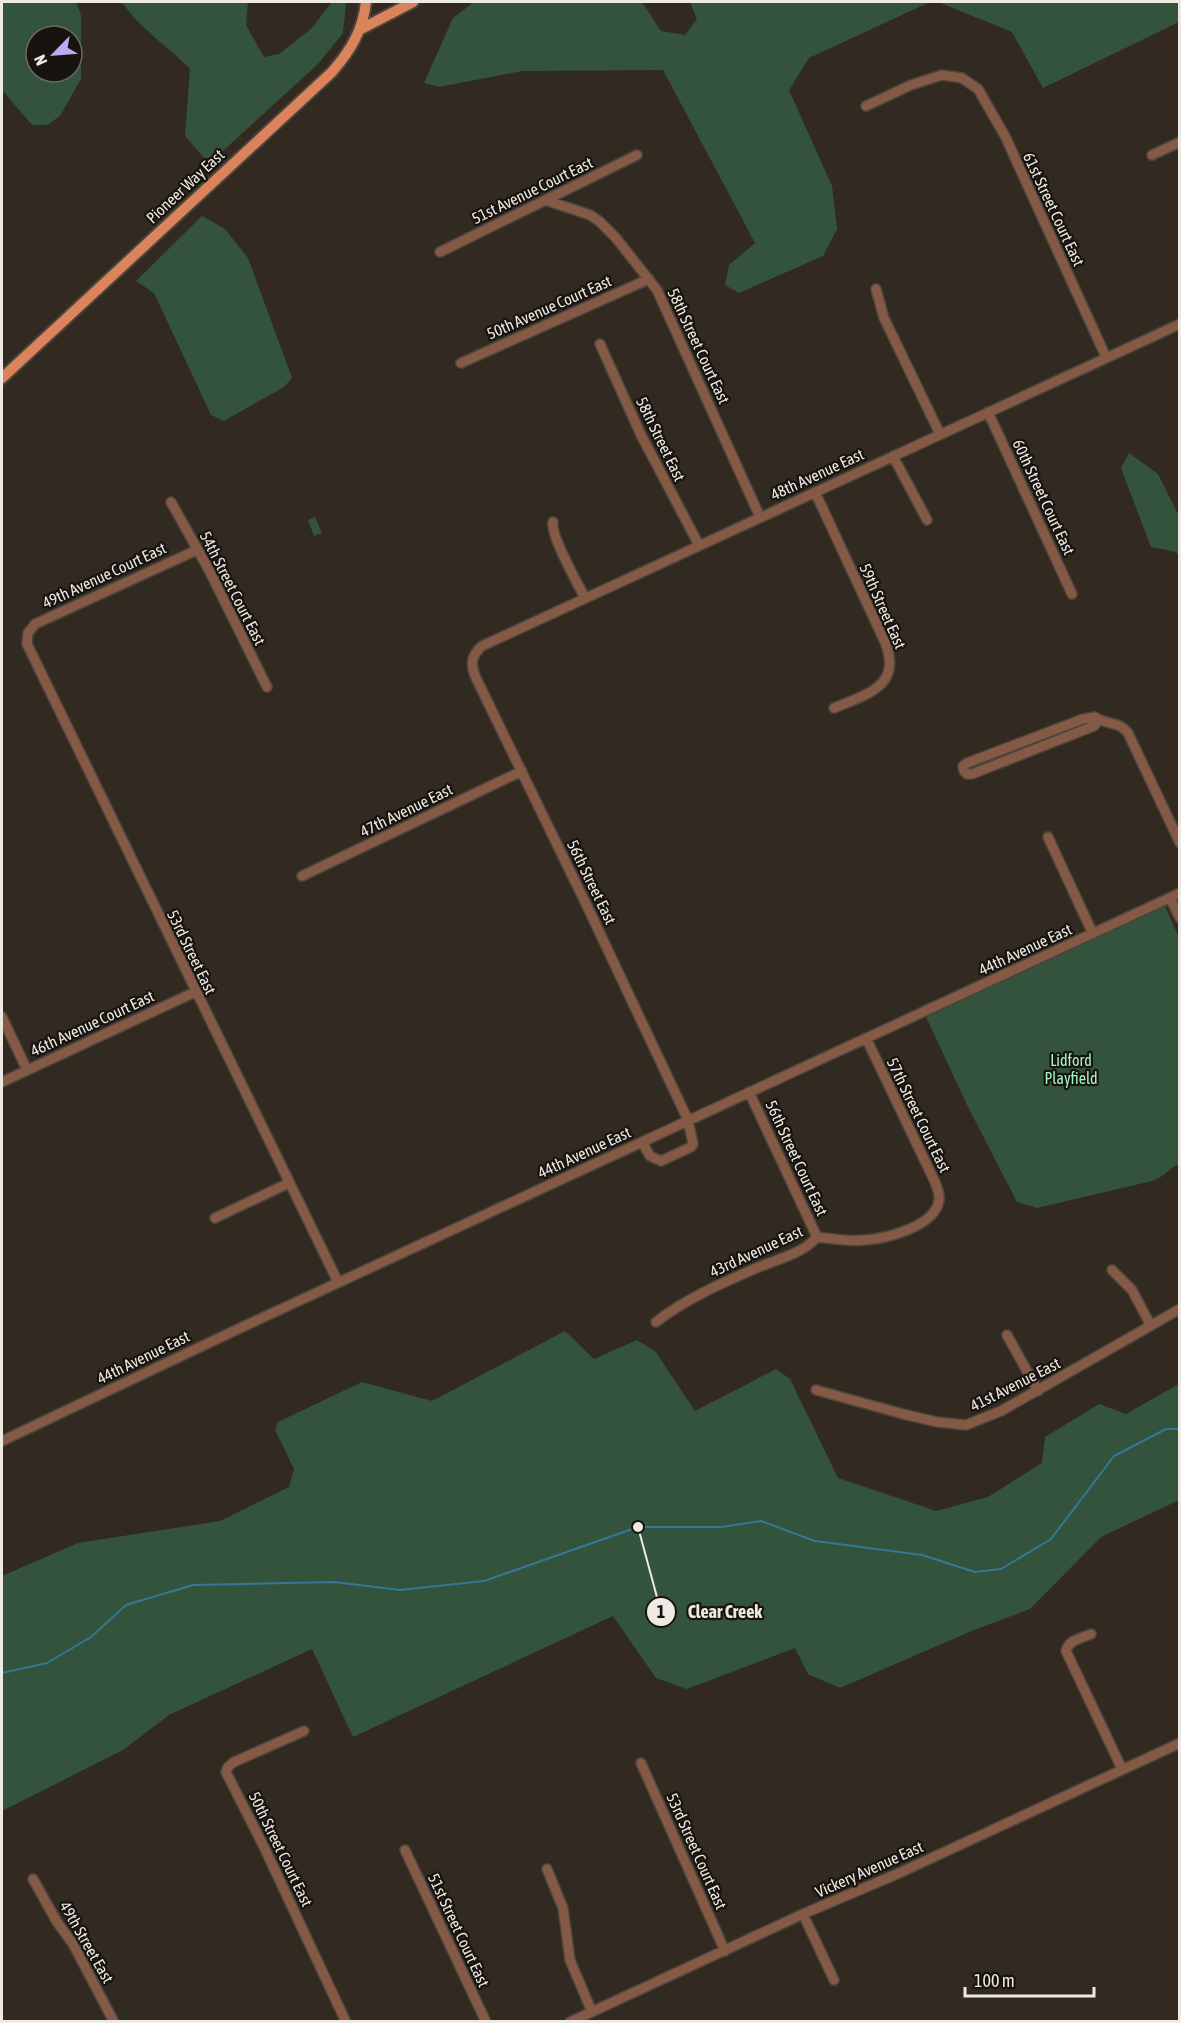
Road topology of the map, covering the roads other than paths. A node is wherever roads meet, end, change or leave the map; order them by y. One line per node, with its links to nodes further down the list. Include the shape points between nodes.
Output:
1 (366, 2): 3 (main road, Pioneer Way East)
2 (413, 2): 3 (main road)
3 (361, 29): 16 (main road, Pioneer Way East, via 332,72)
4 (866, 106): 14 (street, 61st Street Court East, via 931,77 950,75 978,89 1005,136)
5 (1179, 142): 7 (street)
6 (637, 155): 8 (street, 51st Avenue Court East)
7 (1152, 155)
8 (546, 200): 9 (street, 51st Avenue Court East); 10 (street, 58th Street Court East, via 599,220)
9 (440, 252)
10 (650, 279): 15 (street, 50th Avenue Court East); 22 (street, 58th Street Court East, via 666,305)
11 (876, 289): 18 (street, via 884,318)
12 (1179, 324): 14 (street, 48th Avenue East)
13 (600, 344): 25 (street, 58th Street East, via 641,435)
14 (1106, 357): 17 (street, 48th Avenue East)
15 (461, 363)
16 (2, 378)
17 (988, 412): 18 (street, 48th Avenue East); 27 (street, 60th Street Court East)
18 (940, 434): 19 (street, 48th Avenue East)
19 (893, 456): 20 (street, 48th Avenue East); 23 (street)
20 (815, 492): 22 (street, 48th Avenue East); 32 (street, 59th Street East, via 891,660 877,689)
21 (171, 502): 26 (street, 54th Street Court East)
22 (760, 517): 25 (street, 48th Avenue East)
23 (927, 520)
24 (553, 522): 28 (street, via 556,538)
25 (699, 545): 28 (street, 48th Avenue East)
26 (197, 550): 29 (street, 49th Avenue Court East, via 35,624); 31 (street, 54th Street Court East)
27 (1072, 594)
28 (585, 598): 30 (street, 48th Avenue East, via 482,646)
29 (28, 633): 41 (street, 53rd Street East, via 27,644 46,685)
30 (473, 658): 34 (street, 56th Street East, via 471,668)
31 (267, 687)
32 (834, 708)
33 (1099, 720): 33 (street, via 1095,717 1074,723 967,763 963,771 972,774 1094,726); 36 (street, via 1119,724 1130,735)
34 (522, 771): 37 (street, 47th Avenue East); 47 (street, 56th Street East)
35 (1048, 837): 40 (street)
36 (1179, 843)
37 (302, 876)
38 (1175, 895): 39 (street); 40 (street, 44th Avenue East)
39 (1179, 918)
40 (1093, 934): 43 (street, 44th Avenue East)
41 (195, 992): 44 (street, 46th Avenue Court East); 49 (street, 53rd Street East)
42 (2, 1017): 44 (street)
43 (866, 1038): 46 (street, 44th Avenue East); 50 (street, 57th Street Court East, via 935,1182)
44 (27, 1070): 45 (street, 46th Avenue Court East)
45 (2, 1082)
46 (749, 1092): 47 (street, 44th Avenue East); 52 (street, 56th Street Court East)
47 (688, 1120): 48 (street, 44th Avenue East); 48 (street, via 693,1144 688,1149 661,1161 650,1156)
48 (642, 1142): 54 (street, 44th Avenue East)
49 (289, 1182): 51 (street); 54 (street, 53rd Street East)
50 (938, 1206): 52 (street, 43rd Avenue East, via 912,1228 889,1237 847,1241)
51 (215, 1218)
52 (818, 1237): 56 (street, 43rd Avenue East, via 797,1252 715,1286)
53 (1112, 1270): 57 (street, via 1132,1290)
54 (338, 1282): 61 (street, 44th Avenue East)
55 (1179, 1309): 57 (street, 41st Avenue East)
56 (656, 1322)
57 (1151, 1326): 60 (street, 41st Avenue East)
58 (1007, 1335): 60 (street)
59 (816, 1390): 60 (street, 41st Avenue East, via 959,1425 982,1420)
60 (1038, 1390)
61 (2, 1441)
62 (1091, 1634): 66 (street, via 1071,1642 1066,1651)
63 (304, 1731): 75 (street, 50th Street Court East, via 234,1762 226,1772)
64 (1179, 1743): 66 (street, Vickery Avenue East)
65 (641, 1763): 71 (street, 53rd Street Court East)
66 (1122, 1769): 70 (street, Vickery Avenue East)
67 (405, 1850): 76 (street, 51st Street Court East)
68 (548, 1869): 73 (street, via 563,1908 570,1960)
69 (33, 1878): 74 (street, 49th Street East)
70 (803, 1914): 71 (street, Vickery Avenue East); 72 (street)
71 (725, 1951): 73 (street, Vickery Avenue East)
72 (834, 1980)
73 (592, 2012): 77 (street, Vickery Avenue East)
74 (114, 2022)
75 (346, 2022)
76 (486, 2022)
77 (570, 2022)

